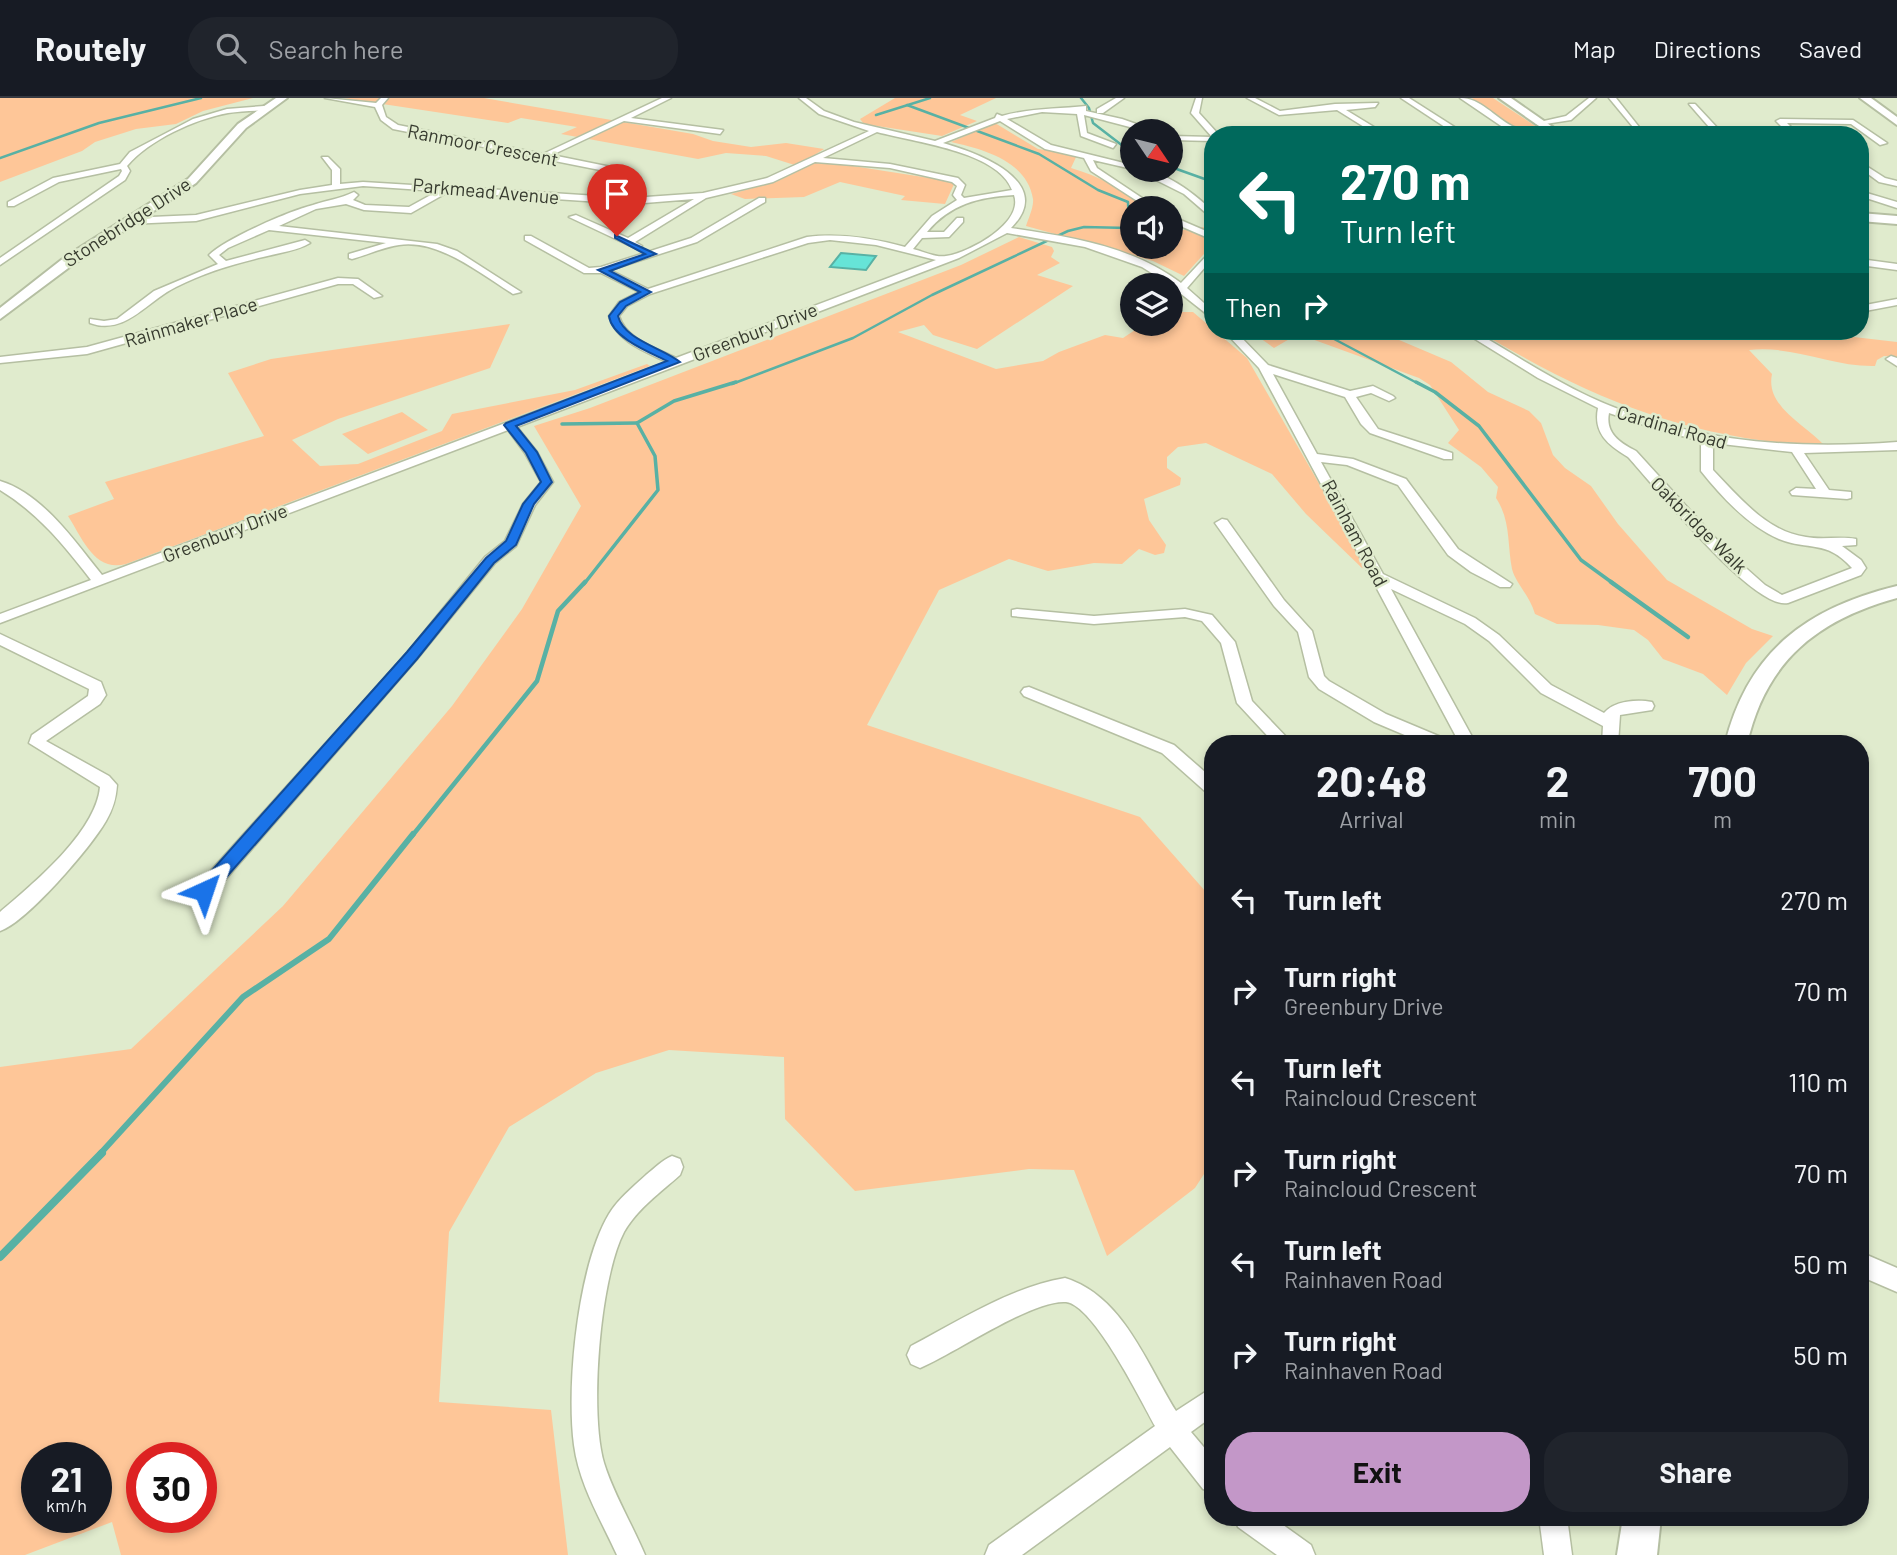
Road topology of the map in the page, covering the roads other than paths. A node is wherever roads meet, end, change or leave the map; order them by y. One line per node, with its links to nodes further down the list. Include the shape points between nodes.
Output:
1 (282, 98): 19 (street, Stonebridge Drive)
2 (328, 98): 16 (street)
3 (385, 98): 16 (street, Ranmoor Crescent)
4 (667, 98): 24 (street)
5 (802, 98): 37 (street, via 827,116)
6 (1121, 98): 22 (street)
7 (1199, 98): 29 (street, via 1195,113)
8 (1250, 98): 21 (street, via 1276,113)
9 (1404, 98): 31 (street)
10 (1463, 98): 32 (street)
11 (1504, 98): 27 (street)
12 (1593, 98): 27 (street, via 1568,118)
13 (1612, 98): 28 (street)
14 (1865, 98): 26 (street)
15 (1327, 99): 21 (street)
16 (378, 105): 46 (street, Ranmoor Crescent, via 381,117 396,127)
17 (1375, 105): 21 (street)
18 (1692, 106): 34 (street)
19 (264, 108): 50 (street, via 193,120 133,154); 72 (street, Stonebridge Drive, via 202,173)
20 (1083, 108): 22 (street); 23 (street, via 1039,106); 43 (street, via 1084,134)
21 (1338, 108): 30 (street)
22 (1100, 111): 25 (street)
23 (997, 116): 42 (street); 45 (street, via 1048,147)
24 (624, 119): 38 (street); 46 (street)
25 (1121, 119)
26 (1897, 122)
27 (1539, 123): 33 (street)
28 (1636, 125)
29 (1205, 126)
30 (1368, 126)
31 (1449, 126)
32 (1507, 126)
33 (1544, 126)
34 (1711, 126)
35 (1785, 126): 36 (street, via 1780,121 1849,121)
36 (1855, 126)
37 (876, 130): 42 (street); 48 (street, Parkmead Avenue)
38 (720, 132)
39 (1204, 137): 40 (street)
40 (1183, 138)
41 (1869, 138): 44 (street)
42 (935, 144): 57 (street, via 988,162 1010,177)
43 (1113, 146)
44 (1879, 146)
45 (1086, 154): 49 (street); 59 (street, via 1094,169)
46 (542, 157): 61 (street, Ranmoor Crescent, via 622,174 625,185)
47 (325, 159): 55 (street, via 336,169)
48 (811, 159): 58 (street, Parkmead Avenue, via 770,180); 64 (street, via 890,166 959,182 957,195)
49 (1120, 164)
50 (123, 166): 65 (street, via 56,180); 86 (street, via 122,178)
51 (1869, 171): 54 (street)
52 (1166, 182): 67 (street, via 1187,192)
53 (372, 183): 55 (street, Parkmead Avenue); 56 (street, Parkmead Avenue); 63 (street)
54 (1897, 184)
55 (336, 186): 72 (street, Parkmead Avenue, via 196,218)
56 (450, 187): 61 (street, Parkmead Avenue); 63 (street, via 411,210 364,207)
57 (1019, 192): 64 (street); 75 (street, via 1018,212)
58 (703, 195): 61 (street, Parkmead Avenue); 80 (street)
59 (1135, 196)
60 (1869, 198): 66 (street)
61 (616, 200)
62 (762, 200): 83 (street, via 694,240)
63 (347, 201): 74 (street, via 314,207)
64 (962, 201): 77 (street, via 939,213)
65 (10, 204)
66 (1895, 204)
67 (1204, 208)
68 (573, 217): 80 (street)
69 (1869, 218): 71 (street)
70 (960, 220): 77 (street, via 946,234)
71 (1897, 220)
72 (129, 222): 104 (street, Stonebridge Drive, via 46,277)
73 (1183, 224): 76 (street)
74 (267, 227): 79 (street); 89 (street, via 218,251 215,258)
75 (1004, 230): 85 (street, Greenbury Drive); 92 (street, via 1109,251)
76 (1204, 233)
77 (920, 235): 82 (street)
78 (528, 238): 91 (street, via 587,271)
79 (404, 240): 84 (street); 95 (street, via 454,253)
80 (628, 242): 83 (street)
81 (305, 243): 89 (street)
82 (909, 248): 85 (street); 96 (street, via 844,238 807,240)
83 (652, 254): 91 (street)
84 (352, 256)
85 (945, 260): 108 (street, Greenbury Drive)
86 (0, 262)
87 (1204, 262): 93 (street)
88 (1869, 263): 90 (street)
89 (224, 265): 99 (street, via 169,286)
90 (1897, 267)
91 (602, 270): 96 (street)
92 (1157, 273)
93 (1183, 287)
94 (1183, 291): 100 (street)
95 (516, 292)
96 (647, 292): 108 (street, via 623,304 614,322 634,340)
97 (377, 296): 107 (street, Rainmaker Place, via 355,281 338,281 102,348)
98 (1897, 302): 102 (street)
99 (138, 306)
100 (1204, 308)
101 (1869, 308): 102 (street)
102 (1873, 308): 103 (street)
103 (1897, 314)
104 (0, 315)
105 (1238, 340): 109 (street, Rainham Road)
106 (1483, 340): 112 (street, Cardinal Road)
107 (0, 360)
108 (675, 362): 113 (street, Greenbury Drive)
109 (1264, 367): 110 (street); 118 (street, Rainham Road)
110 (1349, 395): 111 (street, via 1373,389); 117 (street, via 1374,431)
111 (1388, 398)
112 (1604, 407): 114 (street, Cardinal Road); 125 (street, Oakbridge Walk, via 1601,422 1612,443 1632,454 1724,556 1768,594 1783,600 1857,572 1856,563)
113 (510, 425): 127 (street, Greenbury Drive); 142 (street, via 547,482 529,504 512,543 490,560 412,656)
114 (1707, 440): 116 (street, Cardinal Road); 125 (street, via 1707,471 1761,525 1784,538)
115 (1897, 446): 116 (street, Cardinal Road)
116 (1797, 451): 121 (street)
117 (1448, 456)
118 (1314, 457): 126 (street, Rainham Road); 128 (street, via 1349,462 1402,482 1453,552)
119 (0, 485): 127 (street, via 50,519)
120 (1796, 492): 121 (street)
121 (1825, 493): 122 (street)
122 (1847, 495)
123 (1222, 523): 137 (street, via 1279,603 1305,631 1317,677 1324,685 1380,718)
124 (1851, 542): 125 (street)
125 (1829, 544)
126 (1378, 576): 135 (street, via 1470,621 1546,689); 138 (street, Rainham Road)
127 (98, 580): 131 (street, Greenbury Drive)
128 (1505, 584)
129 (1897, 592): 140 (street, via 1837,612 1786,646 1762,673 1747,700)
130 (1017, 613): 136 (street, via 1094,620 1185,613 1207,618 1228,642 1245,703)
131 (0, 619)
132 (0, 639): 143 (street, via 96,686 94,700 37,743 103,780 111,791 57,873)
133 (1029, 692): 141 (street, via 1168,749)
134 (1646, 706): 135 (street, via 1620,708)
135 (1609, 723): 139 (street)
136 (1276, 735)
137 (1421, 735)
138 (1463, 735)
139 (1610, 735)
140 (1738, 735)
141 (1204, 781)
142 (204, 891)
143 (0, 923)
144 (672, 1167): 154 (street, via 617,1222 598,1271 591,1327 587,1446)
145 (1869, 1268): 146 (street)
146 (1897, 1280)
147 (920, 1355): 149 (street, via 1038,1298 1068,1289 1085,1297 1107,1321)
148 (1204, 1407): 149 (street)
149 (1173, 1430): 150 (street); 155 (street)
150 (1204, 1468)
151 (1261, 1526): 156 (street)
152 (1554, 1526): 157 (street)
153 (1641, 1526): 158 (street)
154 (631, 1555)
155 (999, 1555)
156 (1301, 1555)
157 (1558, 1555)
158 (1637, 1555)

